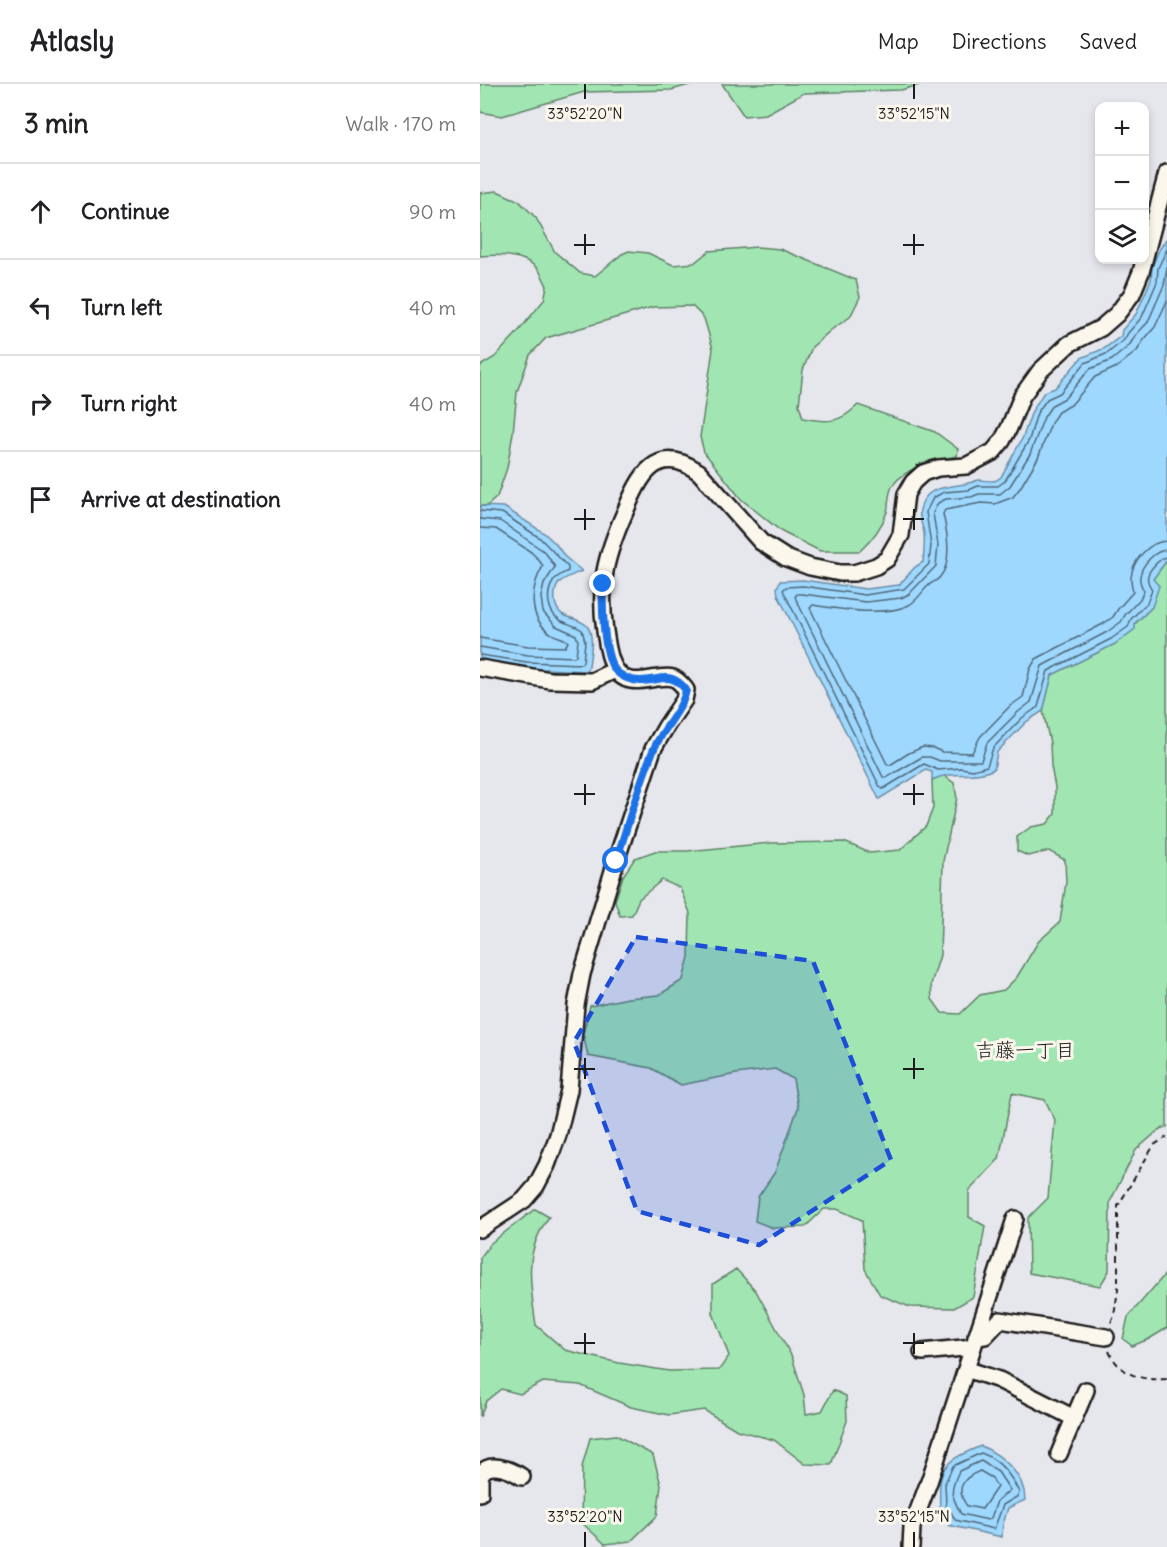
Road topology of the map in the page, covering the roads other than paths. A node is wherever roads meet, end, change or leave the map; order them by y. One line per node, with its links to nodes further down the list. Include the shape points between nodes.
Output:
1 (1167, 173): 3 (street, via 1132,294 1101,328 1068,344 1040,371 1022,396 1009,428 993,452 966,466 923,473 913,482 906,494 901,535 887,559 876,566 840,573 786,558 761,542 689,465 664,460 653,465 637,483 605,566 602,610)
2 (483, 670): 3 (street, via 550,680 592,681)
3 (615, 670): 5 (street, via 637,681 671,677 686,690 684,700 653,749 592,936 576,1005 569,1090 551,1155 536,1186 524,1200)
4 (1015, 1219): 7 (street)
5 (480, 1229)
6 (1106, 1337): 7 (street, via 1000,1320)
7 (974, 1342): 8 (street); 9 (street)
8 (922, 1352)
9 (966, 1369): 11 (street, via 999,1380); 15 (street, via 912,1527)
10 (1086, 1390): 11 (street)
11 (1074, 1418): 12 (street)
12 (1059, 1454)
13 (522, 1477): 14 (street, via 511,1469 490,1468 480,1477)
14 (480, 1492)
15 (911, 1547)

